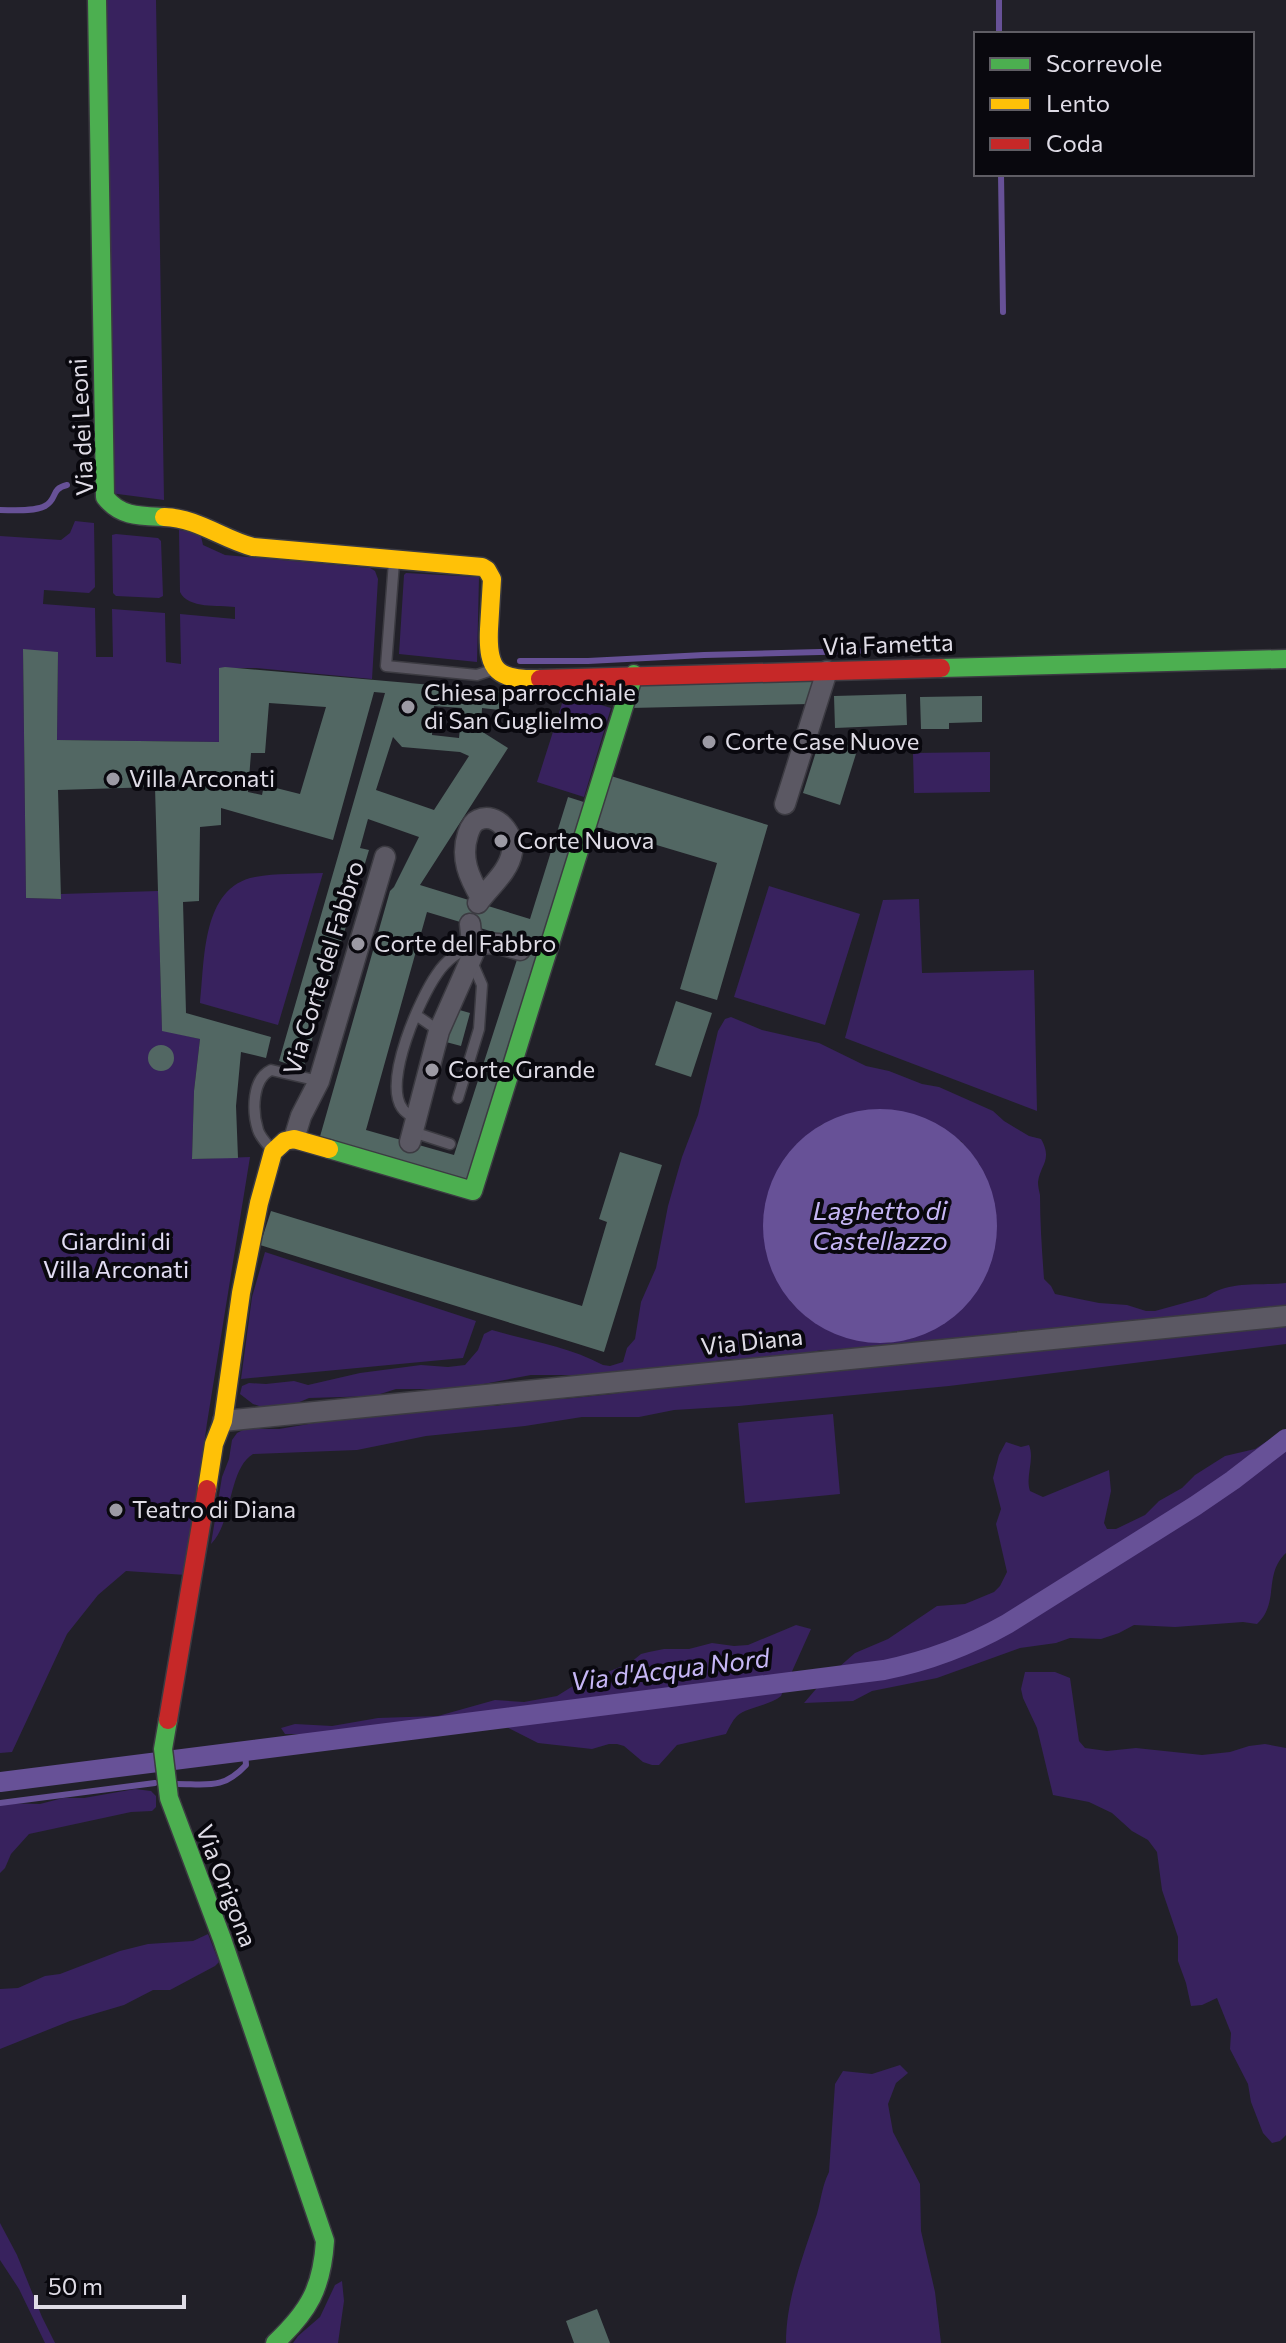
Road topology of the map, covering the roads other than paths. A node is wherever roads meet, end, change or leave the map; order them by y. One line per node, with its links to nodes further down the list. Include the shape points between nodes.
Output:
1 (97, 0): 2 (street, Via dei Leoni, via 105,497 122,512 195,522 243,546)
2 (394, 559): 4 (street, Via dei Leoni, via 487,570 492,579 488,652); 4 (lane, via 386,666 477,675)
3 (1286, 659): 5 (street, Via Fametta)
4 (494, 669): 6 (street, Via Fametta, via 523,679)
5 (827, 671): 6 (street, Via Fametta); 7 (street)
6 (634, 674): 16 (street, via 473,1191)
7 (785, 804)
8 (385, 857): 13 (street, Via Corte del Fabbro)
9 (473, 943): 10 (street); 11 (lane, via 437,974); 12 (street); 14 (lane, via 482,985 479,1029)
10 (520, 950)
11 (416, 1015): 12 (lane); 15 (lane, via 396,1086)
12 (439, 1031): 15 (street)
13 (319, 1081): 16 (street, Via Corte del Fabbro); 18 (lane, via 265,1073 254,1093 258,1131)
14 (458, 1098)
15 (413, 1131): 17 (lane)
16 (294, 1139): 18 (street)
17 (450, 1144)
18 (273, 1152): 20 (street, Via Origona, via 241,1293)
19 (1286, 1316): 20 (street, Via Diana)
20 (223, 1421): 21 (street, Via Origona, via 214,1444 163,1749 169,1798 325,2241 314,2300)
21 (275, 2343)

